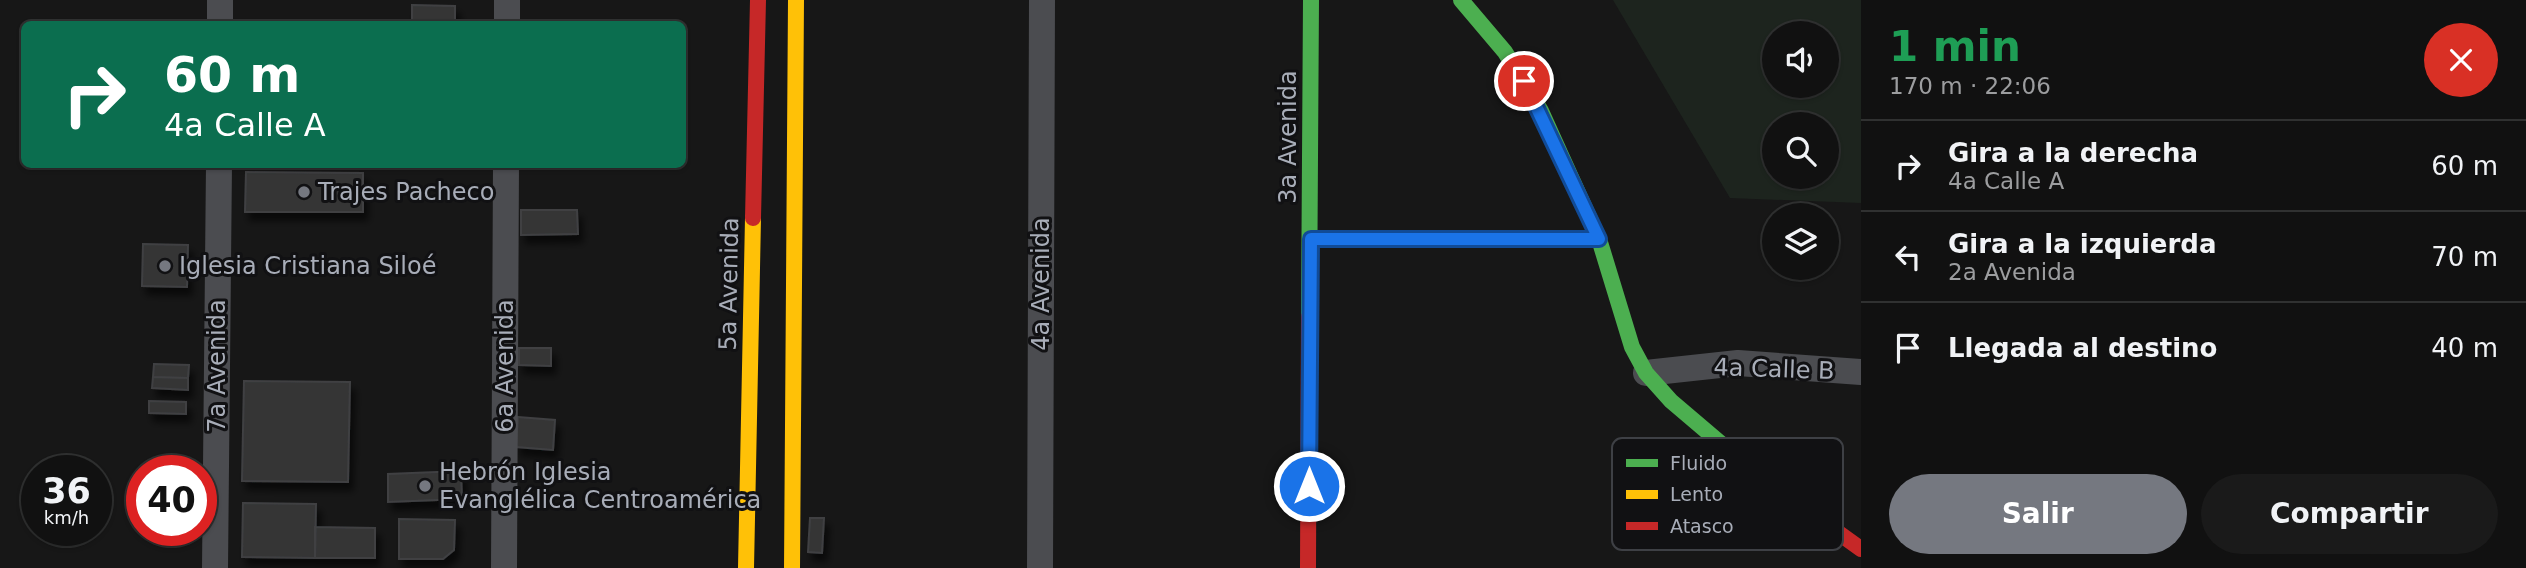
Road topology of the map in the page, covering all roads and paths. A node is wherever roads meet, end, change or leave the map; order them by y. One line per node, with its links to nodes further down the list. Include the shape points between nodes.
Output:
1 (220, 0): 8 (street)
2 (507, 0): 9 (street)
3 (758, 0): 21 (street, 5a Avenida)
4 (796, 0): 22 (street)
5 (1042, 0): 23 (street, 4a Avenida)
6 (1311, 0): 12 (street, 3a Avenida)
7 (1461, 0): 13 (street, via 1524,81)
8 (220, 21)
9 (507, 21)
10 (219, 168): 19 (street, 7a Avenida)
11 (506, 168): 20 (street, 6a Avenida)
12 (1311, 239): 13 (lane); 24 (street, 3a Avenida)
13 (1599, 239): 15 (street, via 1632,347)
14 (1861, 372): 15 (street, 4a Calle B, via 1738,363)
15 (1646, 373): 16 (street)
16 (1715, 438)
17 (1843, 537): 18 (street)
18 (1861, 550)
19 (215, 568)
20 (504, 568)
21 (746, 568)
22 (792, 568)
23 (1040, 568)
24 (1308, 568)

